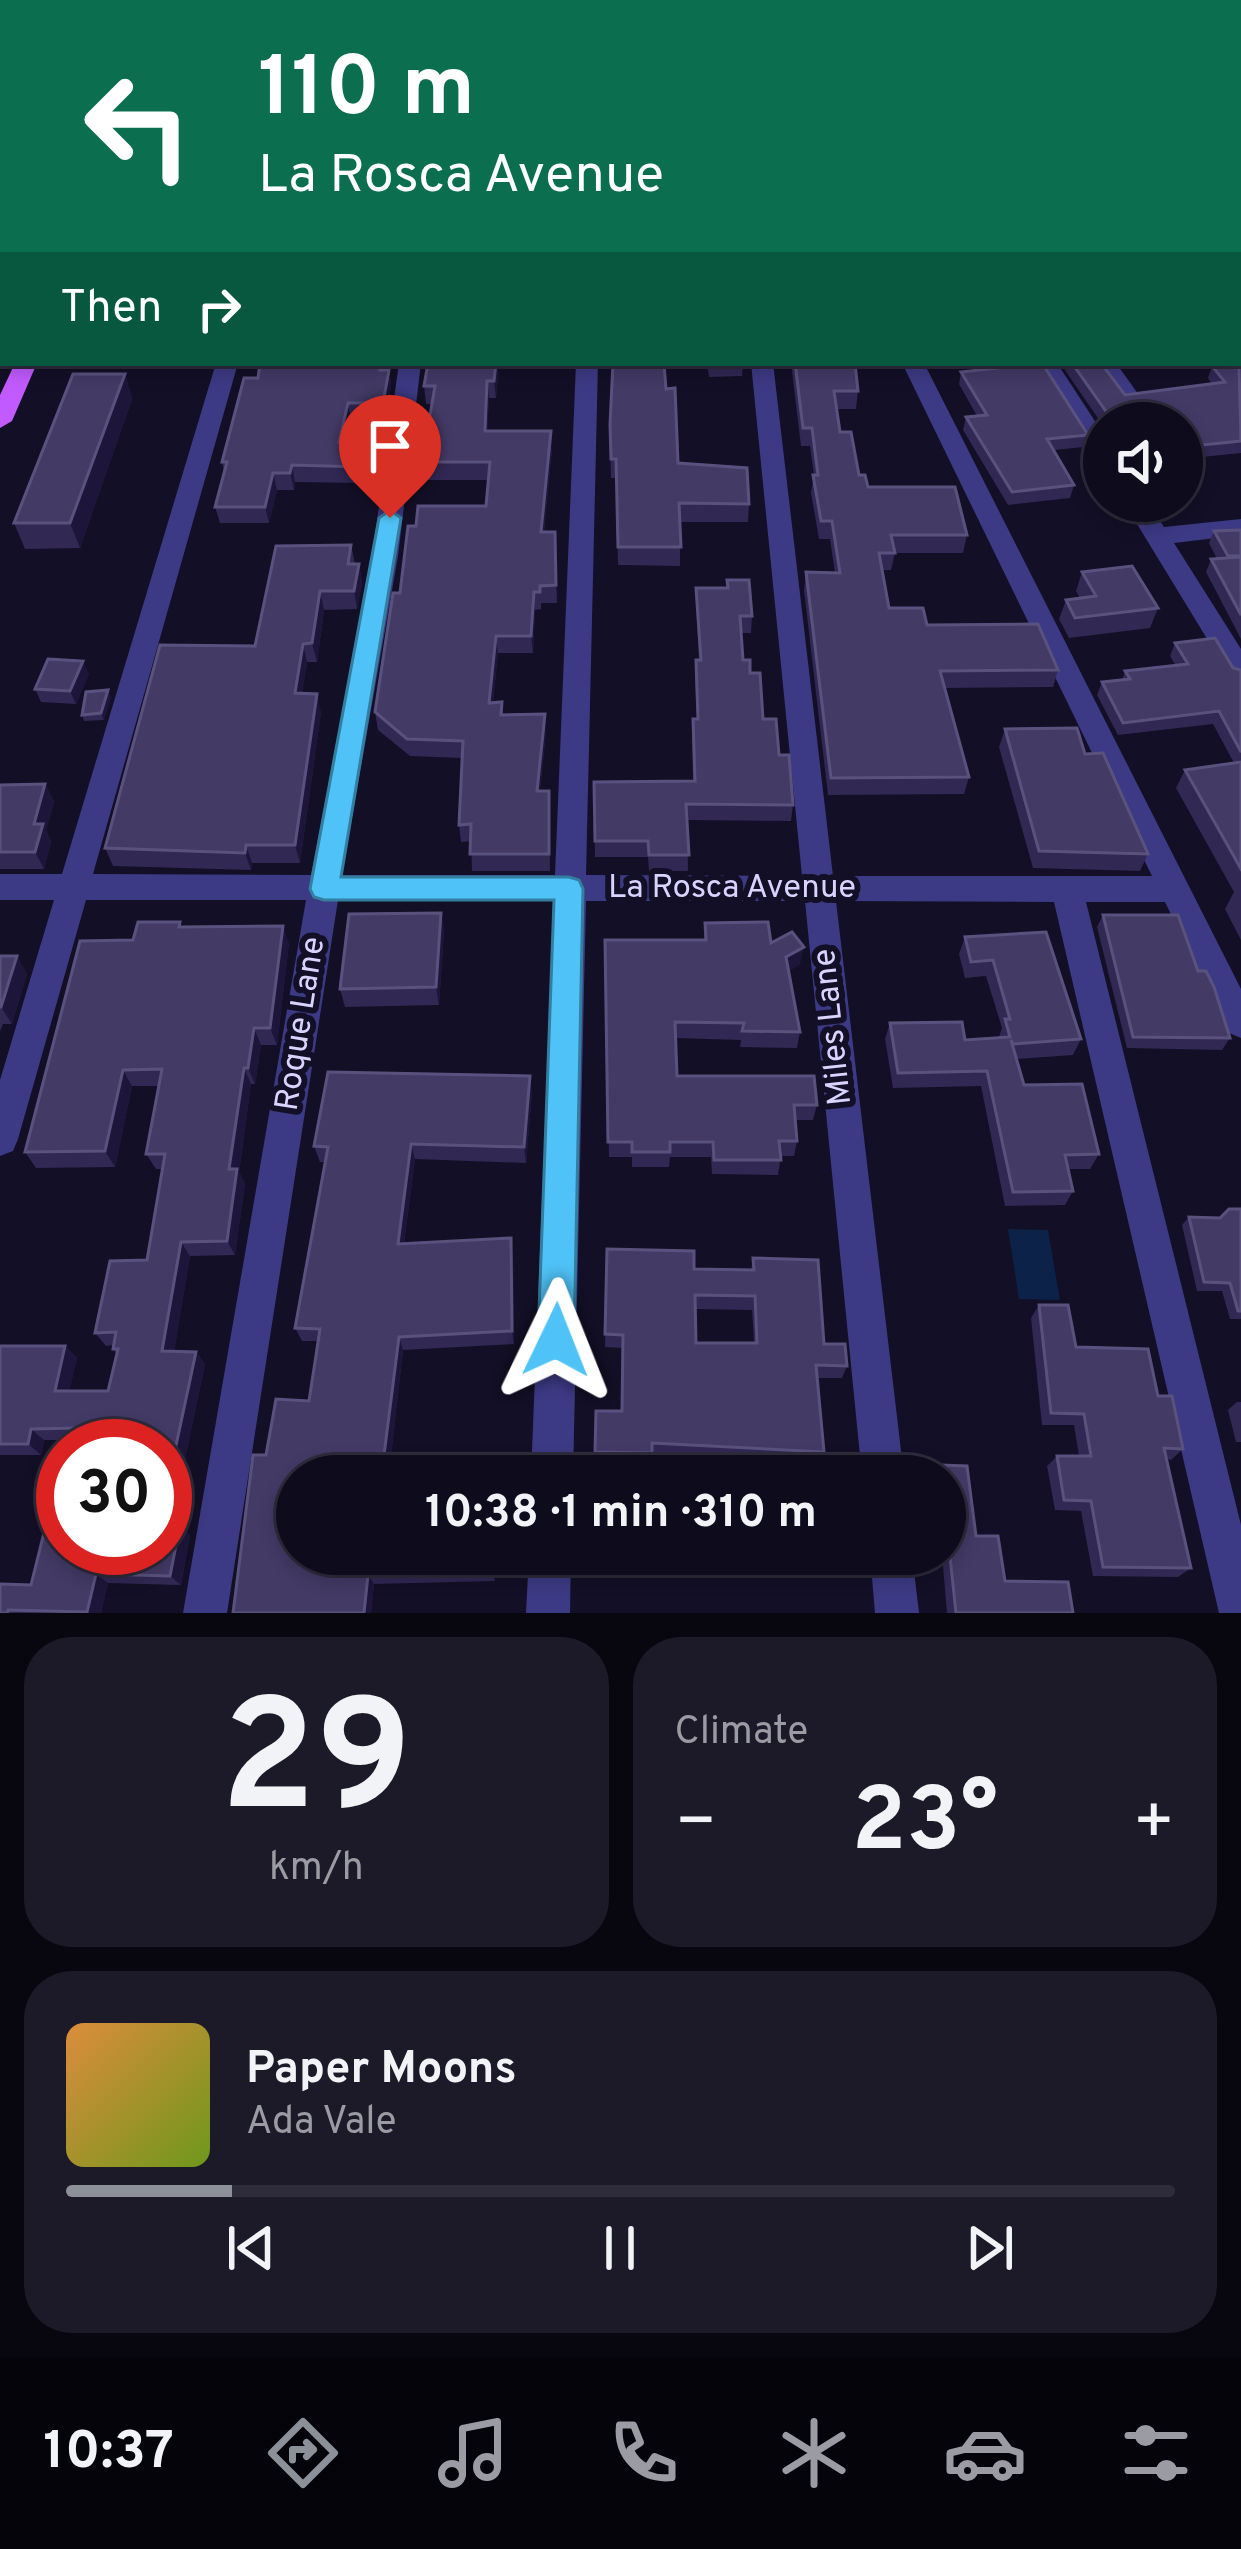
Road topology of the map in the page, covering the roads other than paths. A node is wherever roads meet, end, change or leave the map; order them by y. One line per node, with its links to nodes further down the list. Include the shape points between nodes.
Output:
1 (25, 366): 11 (main road)
2 (226, 366): 17 (street)
3 (410, 366): 18 (street, Roque Lane, via 385,556)
4 (587, 366): 19 (street)
5 (762, 366): 20 (street, Miles Lane)
6 (914, 366): 22 (street)
7 (1048, 366): 10 (street)
8 (1108, 366): 9 (street)
9 (1129, 398)
10 (1083, 420)
11 (0, 421)
12 (1149, 522): 14 (street)
13 (1239, 528): 14 (street)
14 (1158, 536): 15 (street)
15 (1241, 671)
16 (0, 887): 17 (street, La Rosca Avenue)
17 (75, 888): 18 (street, La Rosca Avenue); 24 (street)
18 (324, 889): 19 (street, La Rosca Avenue); 29 (street, Roque Lane)
19 (569, 889): 20 (street, La Rosca Avenue); 25 (street)
20 (819, 889): 21 (street, La Rosca Avenue); 26 (street, Miles Lane)
21 (1066, 889): 22 (street, La Rosca Avenue); 32 (street)
22 (1175, 889): 23 (street)
23 (1241, 1023)
24 (0, 1138)
25 (553, 1455)
26 (881, 1455)
27 (549, 1575): 30 (street)
28 (893, 1575): 31 (street)
29 (205, 1613)
30 (548, 1613)
31 (897, 1613)
32 (1241, 1613)

